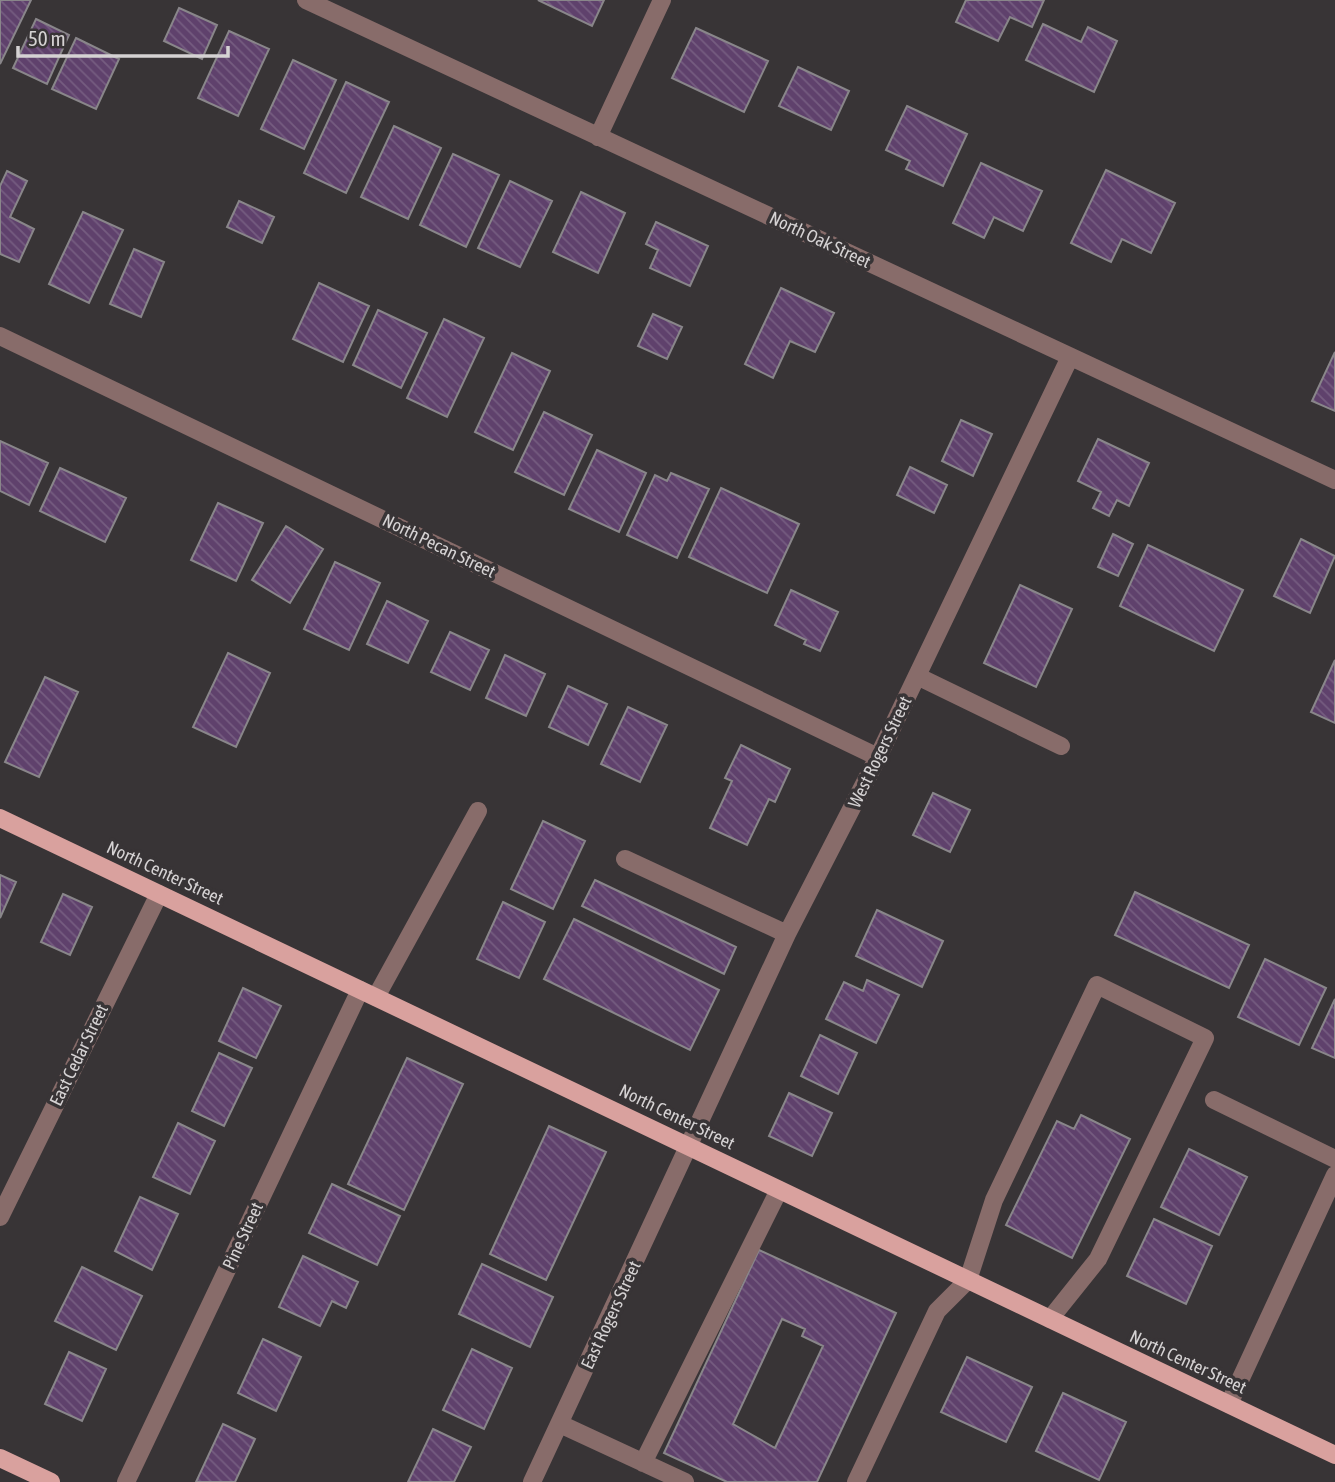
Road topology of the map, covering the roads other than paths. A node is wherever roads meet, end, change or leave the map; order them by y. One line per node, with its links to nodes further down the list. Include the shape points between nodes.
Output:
1 (306, 0): 3 (street, North Oak Street)
2 (662, 0): 3 (street)
3 (598, 137): 5 (street, North Oak Street)
4 (0, 335): 9 (street, North Pecan Street)
5 (1070, 357): 6 (street, North Oak Street); 7 (street, West Rogers Street)
6 (1335, 480)
7 (917, 676): 8 (street); 9 (street, West Rogers Street)
8 (1061, 746)
9 (878, 757): 14 (street, West Rogers Street)
10 (478, 811): 15 (street, Pine Street)
11 (0, 818): 13 (main road, North Center Street)
12 (625, 859): 14 (street)
13 (159, 894): 15 (main road, North Center Street); 21 (street, East Cedar Street)
14 (787, 934): 17 (street, West Rogers Street)
15 (368, 993): 17 (main road, North Center Street); 30 (street, Pine Street)
16 (1214, 1100): 18 (street)
17 (690, 1147): 20 (main road, North Center Street); 25 (street, East Rogers Street)
18 (1335, 1159)
19 (1335, 1175): 24 (street)
20 (779, 1190): 22 (main road, North Center Street); 28 (street)
21 (0, 1217)
22 (968, 1280): 23 (main road, North Center Street); 23 (street, via 994,1200 1097,985 1205,1038 1098,1259); 33 (street, via 937,1311)
23 (1050, 1319): 24 (main road, North Center Street)
24 (1229, 1404): 26 (main road, North Center Street)
25 (560, 1424): 28 (street); 31 (street, East Rogers Street)
26 (1335, 1455)
27 (0, 1458): 29 (main road)
28 (643, 1463): 32 (street)
29 (51, 1482)
30 (127, 1482)
31 (532, 1482)
32 (685, 1482)
33 (856, 1482)

